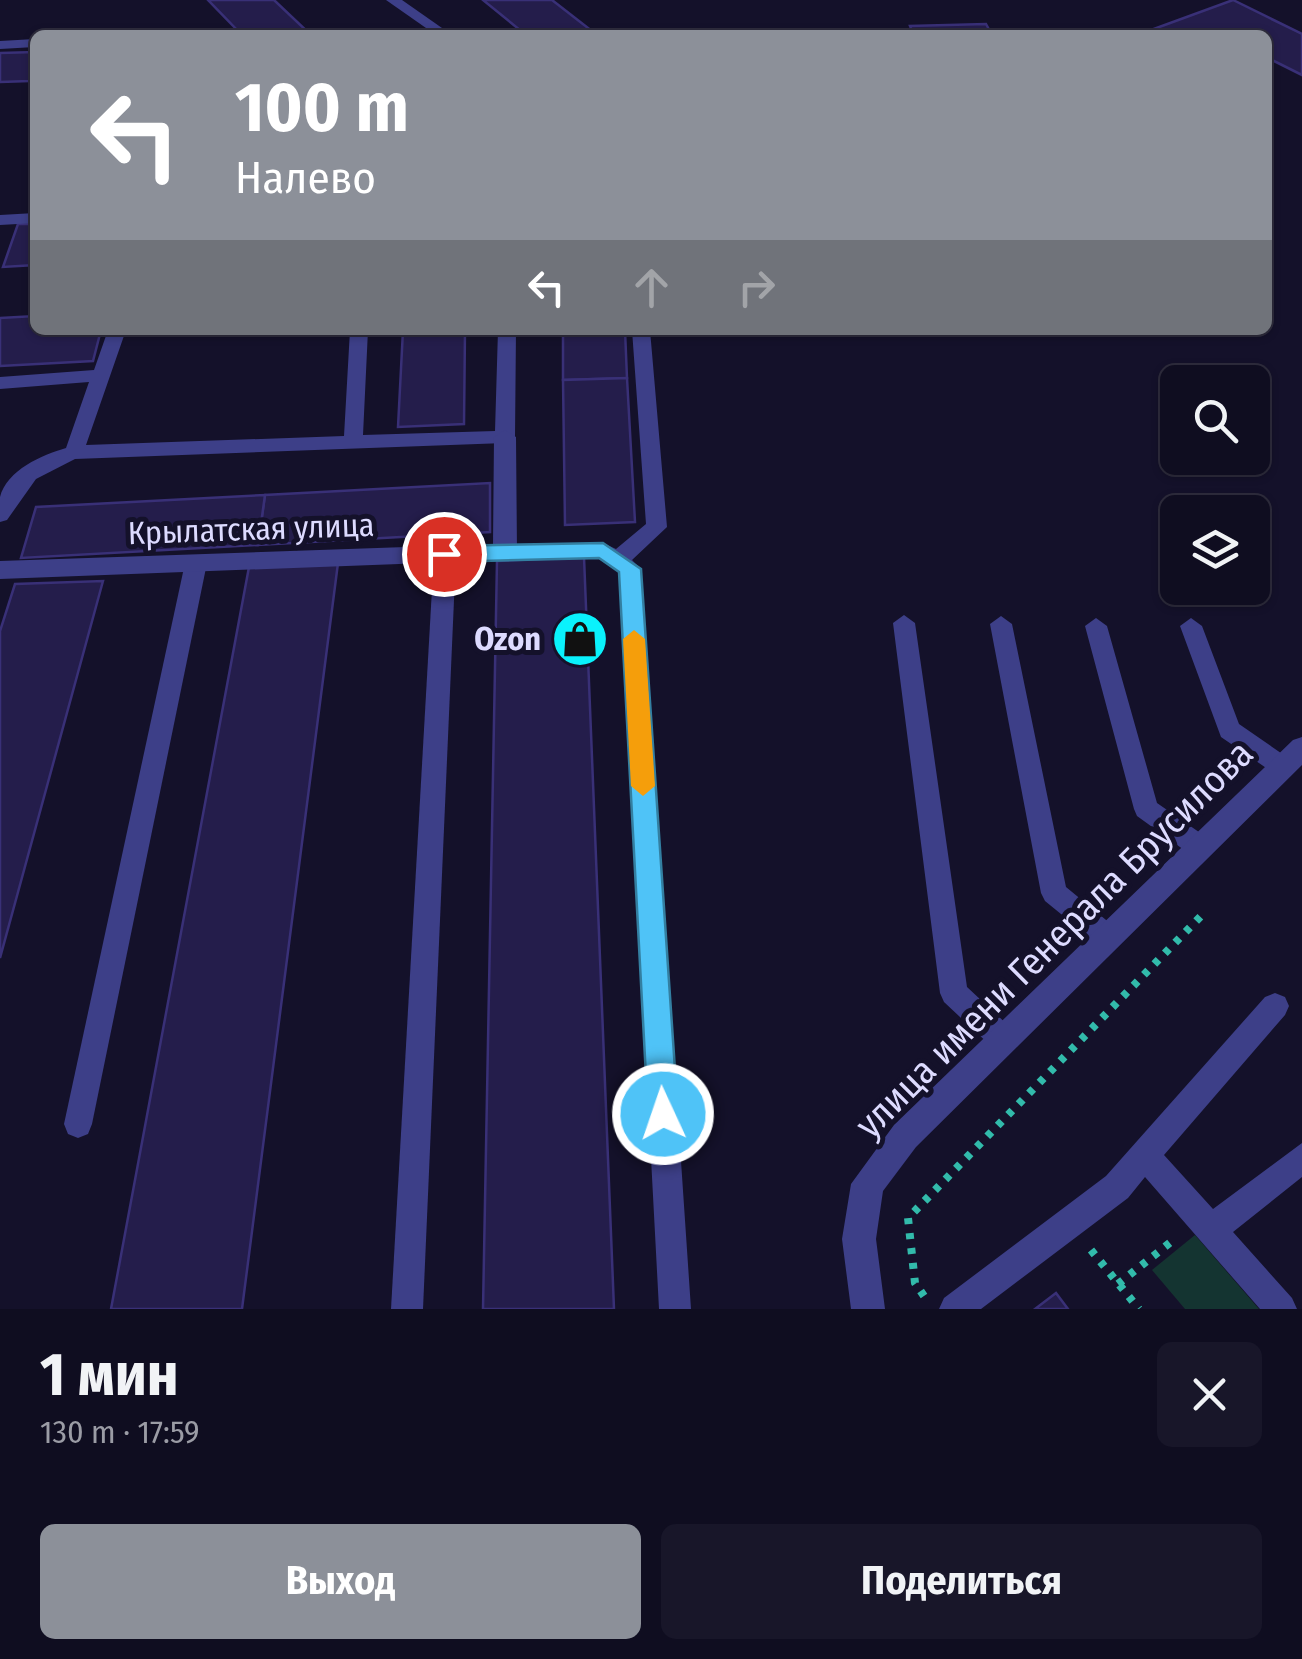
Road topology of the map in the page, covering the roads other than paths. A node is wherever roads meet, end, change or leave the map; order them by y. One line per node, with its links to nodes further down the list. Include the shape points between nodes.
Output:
1 (393, 0): 2 (lane)
2 (438, 30)
3 (30, 43): 4 (lane)
4 (0, 45)
5 (30, 218): 6 (lane)
6 (0, 220)
7 (116, 335): 11 (lane)
8 (359, 335): 14 (lane)
9 (507, 335): 13 (lane)
10 (641, 335): 19 (lane, via 657,527)
11 (104, 375): 12 (lane); 15 (lane)
12 (0, 382)
13 (505, 437): 14 (lane); 17 (street)
14 (352, 442): 15 (lane)
15 (74, 452): 16 (lane, via 42,460 10,494)
16 (0, 516)
17 (505, 552): 18 (street, Крылатская улица); 19 (lane, via 603,551)
18 (444, 554): 20 (street, Крылатская улица); 35 (lane)
19 (617, 560): 36 (lane, via 630,569)
20 (196, 563): 21 (street, Крылатская улица); 31 (lane)
21 (1, 568)
22 (904, 624): 30 (lane, via 954,993)
23 (1001, 624): 28 (lane, via 1054,893)
24 (1096, 626): 27 (lane, via 1146,809)
25 (1190, 626): 26 (lane, via 1229,730)
26 (1292, 757): 27 (street, улица имени Генерала Брусилова)
27 (1200, 847): 28 (street, улица имени Генерала Брусилова)
28 (1108, 937): 30 (street, улица имени Генерала Брусилова)
29 (1275, 1006): 32 (lane)
30 (1002, 1038): 37 (street, улица имени Генерала Брусилова, via 904,1136 868,1184 859,1239)
31 (78, 1124)
32 (1145, 1155): 34 (lane); 38 (lane, via 1117,1188)
33 (1302, 1158): 34 (lane)
34 (1206, 1224): 39 (lane)
35 (407, 1309)
36 (675, 1309)
37 (868, 1309)
38 (955, 1309)
39 (1280, 1309)

